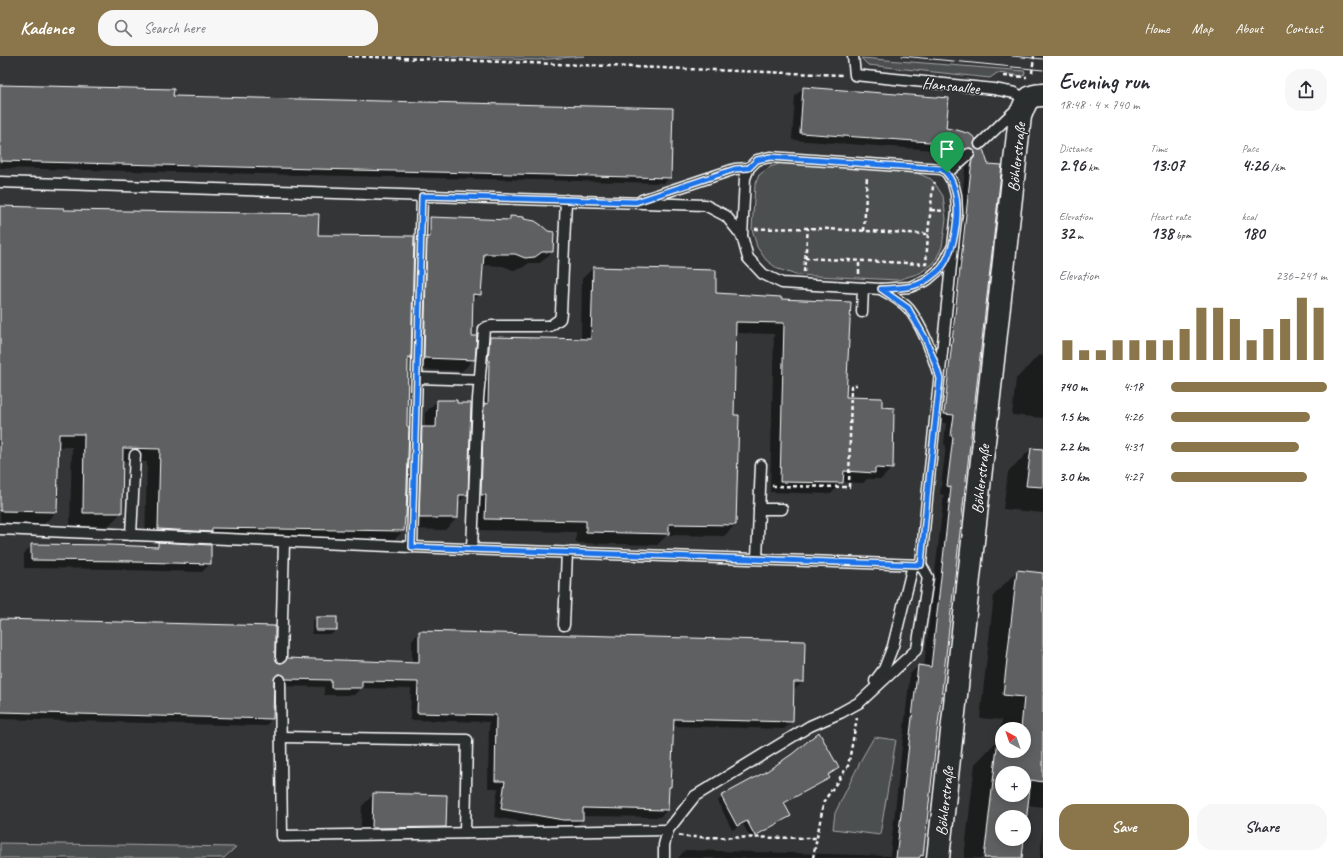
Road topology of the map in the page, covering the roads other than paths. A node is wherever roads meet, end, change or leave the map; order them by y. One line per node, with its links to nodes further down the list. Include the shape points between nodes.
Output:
1 (853, 56): 2 (lane, Hansaallee, via 855,76 994,89)
2 (1035, 98): 3 (lane); 39 (street, Böhlerstraße, via 1020,116)
3 (980, 144)
4 (969, 154): 6 (lane)
5 (749, 168): 6 (lane, via 757,160 770,157); 10 (lane, via 735,169); 11 (lane, via 745,178)
6 (944, 171): 12 (lane, via 953,183 956,195)
7 (0, 182): 8 (lane)
8 (422, 196): 9 (lane); 16 (lane)
9 (566, 200): 10 (lane); 18 (lane, via 560,319 550,326 486,327 483,335)
10 (636, 202): 11 (lane, via 704,205 726,216)
11 (742, 236): 13 (lane, via 748,258 763,274 782,283)
12 (953, 246): 14 (lane, via 942,267 927,280 910,287); 17 (lane)
13 (863, 288): 14 (lane); 15 (lane)
14 (881, 289): 17 (lane, via 908,308 925,338)
15 (862, 312)
16 (417, 378): 18 (lane); 26 (lane)
17 (940, 379): 30 (lane)
18 (480, 380): 27 (lane)
19 (135, 455): 24 (lane)
20 (761, 464): 21 (lane)
21 (759, 509): 22 (lane); 29 (lane)
22 (782, 509)
23 (0, 529): 24 (lane)
24 (131, 535): 25 (lane)
25 (284, 542): 26 (lane); 32 (lane)
26 (412, 547): 27 (lane)
27 (472, 549): 28 (lane)
28 (567, 552): 29 (lane); 31 (lane)
29 (757, 558): 30 (lane)
30 (917, 565): 34 (lane, via 884,670); 34 (lane, via 928,577 917,649)
31 (564, 625)
32 (281, 657)
33 (280, 680): 35 (lane)
34 (860, 702): 36 (lane, via 810,726 695,796)
35 (281, 737): 37 (lane, via 467,740); 37 (lane, via 282,836)
36 (668, 830): 37 (lane); 38 (lane)
37 (465, 833)
38 (664, 858)
39 (938, 858)

